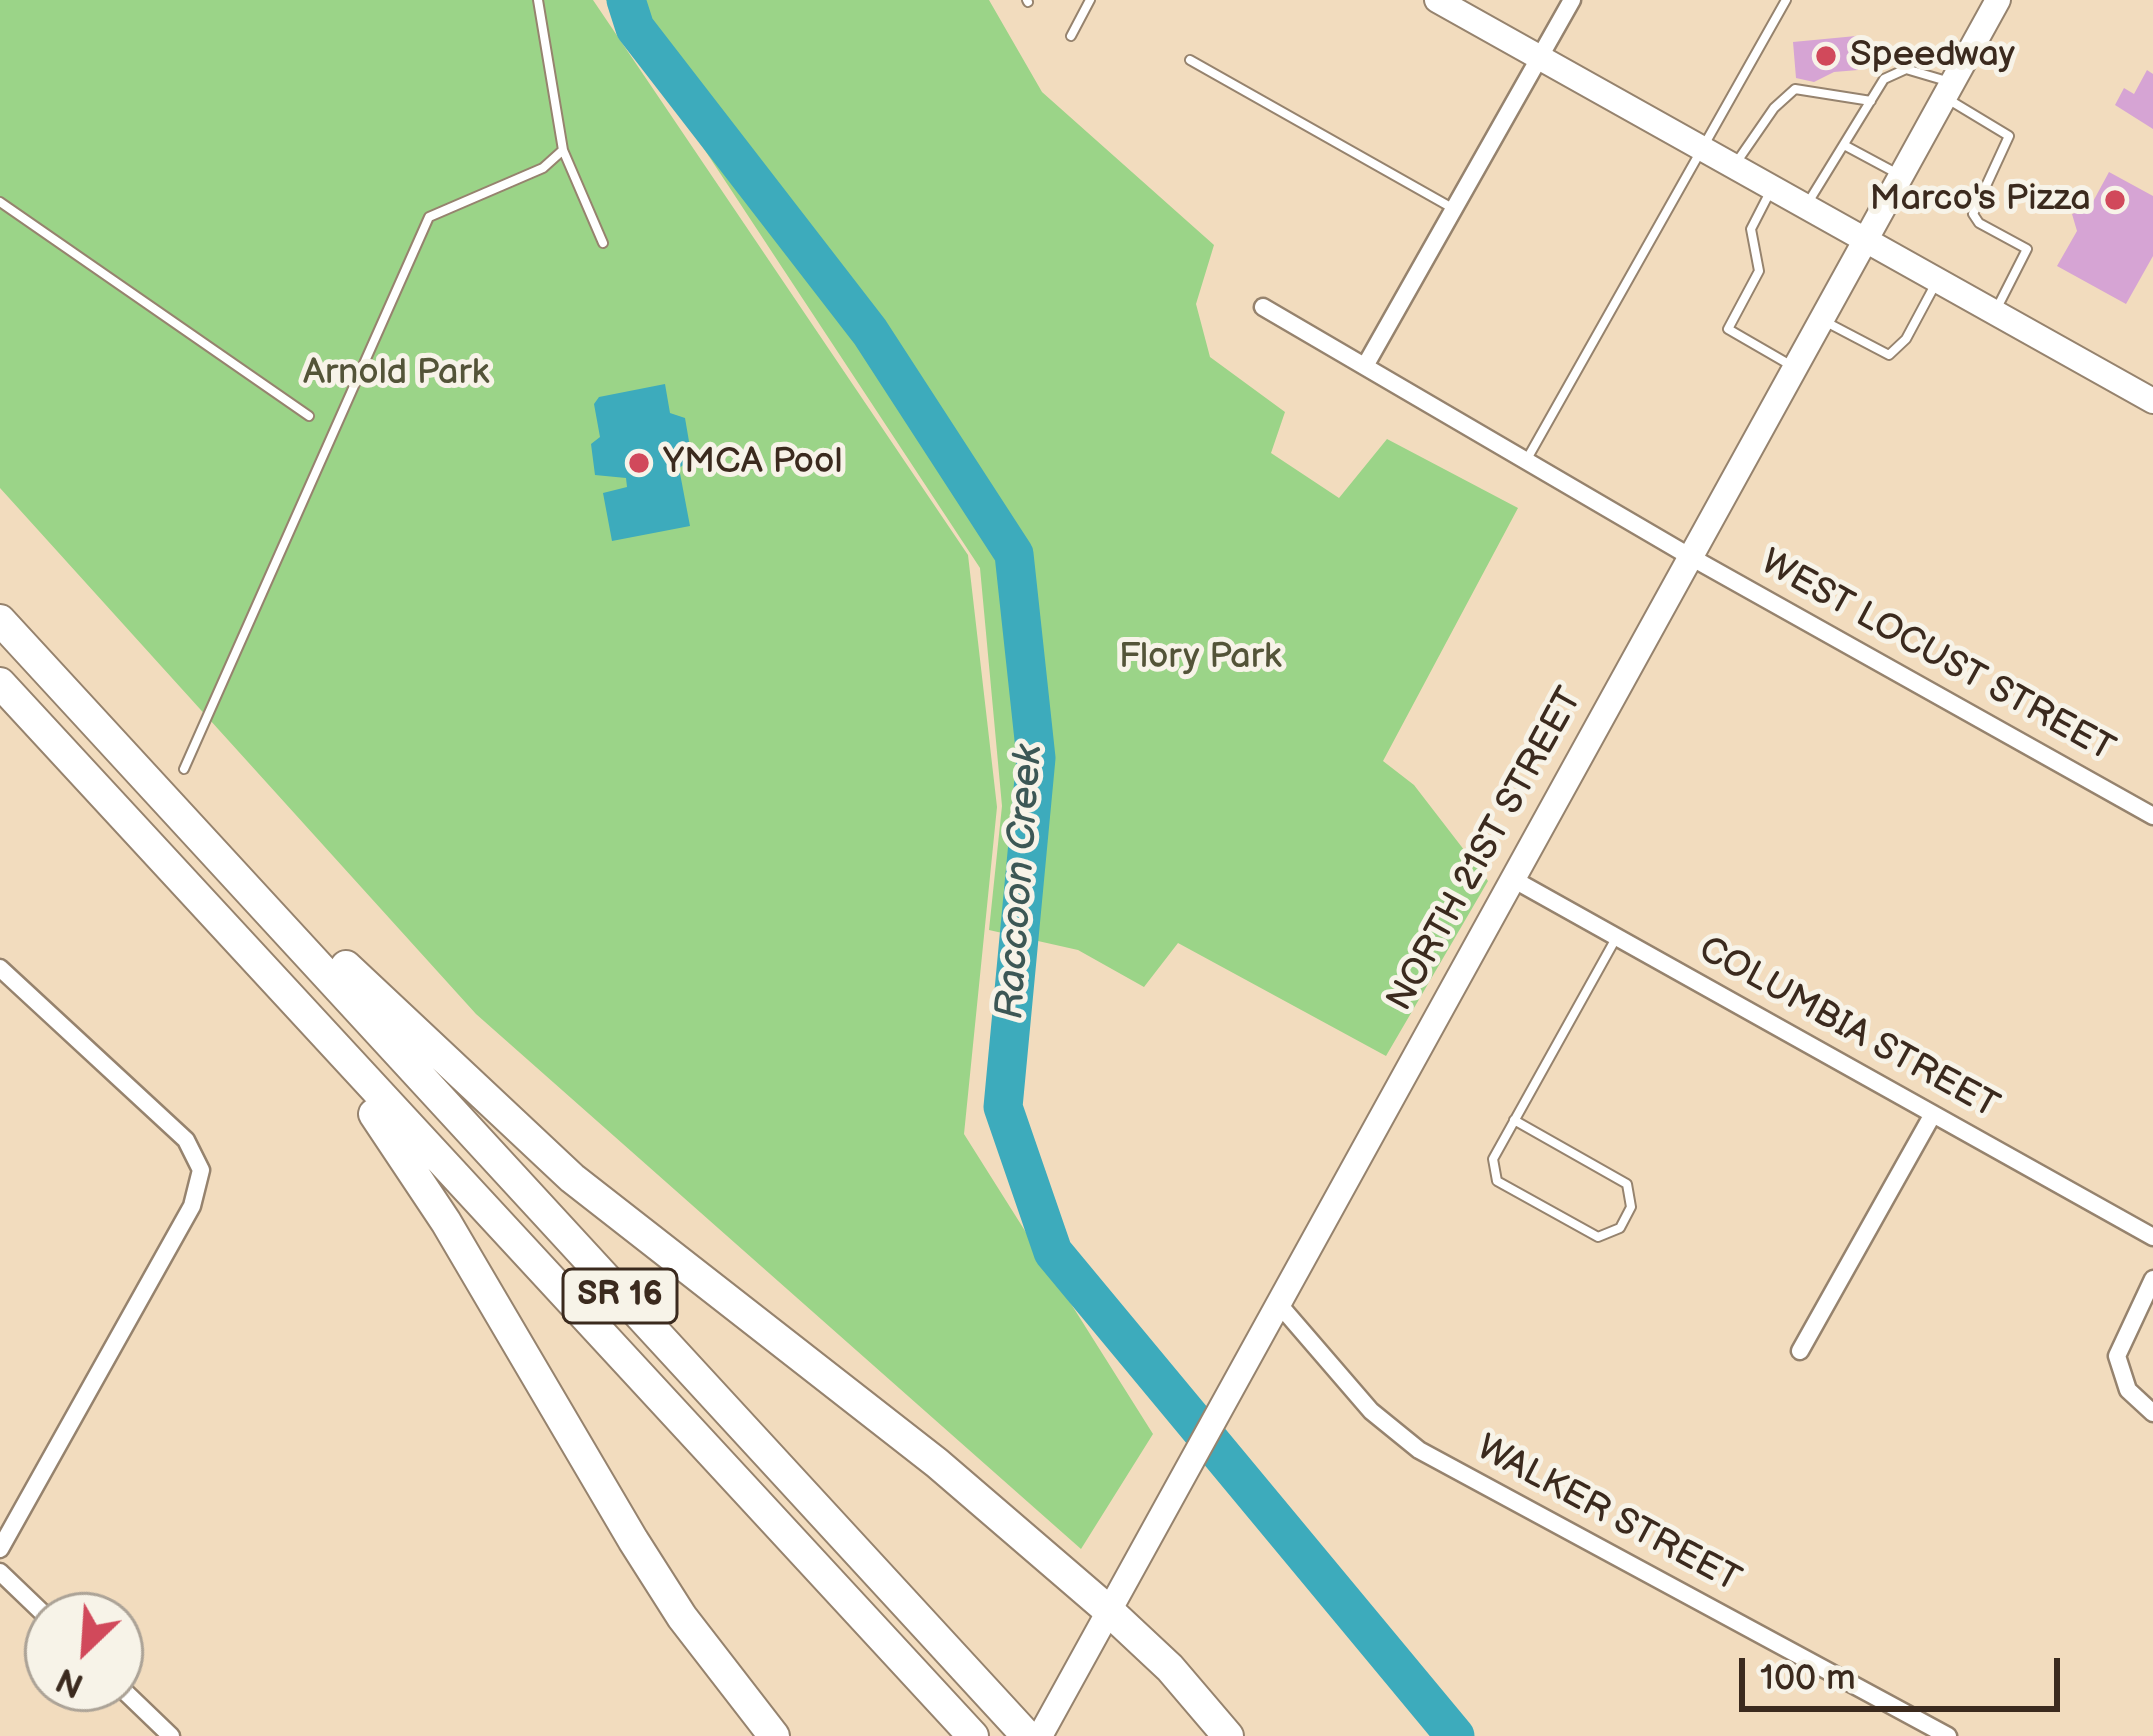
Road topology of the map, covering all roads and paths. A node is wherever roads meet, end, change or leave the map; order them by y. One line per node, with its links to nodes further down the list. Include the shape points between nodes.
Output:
1 (538, 0): 13 (lane)
2 (1090, 0): 7 (lane)
3 (1437, 0): 8 (main road)
4 (1572, 0): 8 (street)
5 (1786, 0): 14 (lane)
6 (1998, 0): 10 (main road, NORTH 21ST STREET)
7 (1071, 36)
8 (1540, 58): 14 (main road); 20 (street)
9 (1190, 60): 20 (lane)
10 (1948, 90): 11 (lane, via 1906,69 1884,79); 16 (main road, NORTH 21ST STREET); 25 (lane, via 2009,136 1973,214 2027,249)
11 (1871, 101): 12 (lane); 15 (lane, via 1795,89)
12 (1844, 145): 16 (lane); 19 (lane)
13 (563, 150): 22 (lane); 35 (lane, via 543,168 429,218)
14 (1704, 151): 15 (main road); 31 (lane)
15 (1733, 167): 17 (main road)
16 (1900, 175): 21 (main road, NORTH 21ST STREET)
17 (1772, 189): 19 (main road); 28 (lane, via 1751,229 1759,271 1728,329)
18 (0, 202): 30 (lane)
19 (1805, 208): 21 (main road)
20 (1455, 209): 27 (street)
21 (1863, 240): 23 (main road); 26 (main road, NORTH 21ST STREET)
22 (604, 243)
23 (1937, 281): 25 (main road); 26 (lane, via 1889,355)
24 (1264, 307): 27 (street, WEST LOCUST STREET)
25 (1994, 313): 29 (main road)
26 (1820, 319): 28 (main road, NORTH 21ST STREET)
27 (1365, 366): 31 (street, WEST LOCUST STREET)
28 (1793, 366): 32 (main road, NORTH 21ST STREET)
29 (2153, 401)
30 (309, 416)
31 (1526, 460): 32 (street, WEST LOCUST STREET)
32 (1689, 556): 36 (street, WEST LOCUST STREET); 37 (main road, NORTH 21ST STREET)
33 (0, 620): 38 (highway, SR 16)
34 (0, 683): 41 (highway, SR 16)
35 (184, 769)
36 (2153, 816)
37 (1511, 878): 39 (street, COLUMBIA STREET); 46 (main road, NORTH 21ST STREET)
38 (291, 930): 52 (highway, via 352,970 572,1178 937,1463); 57 (highway, SR 16)
39 (1615, 940): 42 (street, COLUMBIA STREET); 43 (lane)
40 (0, 968): 49 (street, via 186,1140 201,1170 192,1206)
41 (298, 1008): 55 (highway, via 322,1057 383,1125 446,1222 682,1617); 56 (highway, SR 16)
42 (1933, 1114): 44 (street, COLUMBIA STREET); 47 (street)
43 (1514, 1120): 43 (lane, via 1493,1159 1497,1181 1598,1237 1620,1228 1631,1207 1627,1184)
44 (2153, 1237)
45 (2153, 1279): 48 (street, via 2117,1356 2128,1390)
46 (1277, 1302): 52 (main road, NORTH 21ST STREET); 60 (street, WALKER STREET, via 1371,1412 1419,1450)
47 (1800, 1351)
48 (2153, 1413)
49 (0, 1549)
50 (0, 1572): 51 (street)
51 (24, 1595)
52 (1108, 1610): 58 (main road, NORTH 21ST STREET); 59 (highway)
53 (144, 1710): 54 (street)
54 (171, 1736)
55 (774, 1736)
56 (973, 1736)
57 (1028, 1736)
58 (1040, 1736)
59 (1228, 1736)
60 (1948, 1736)

